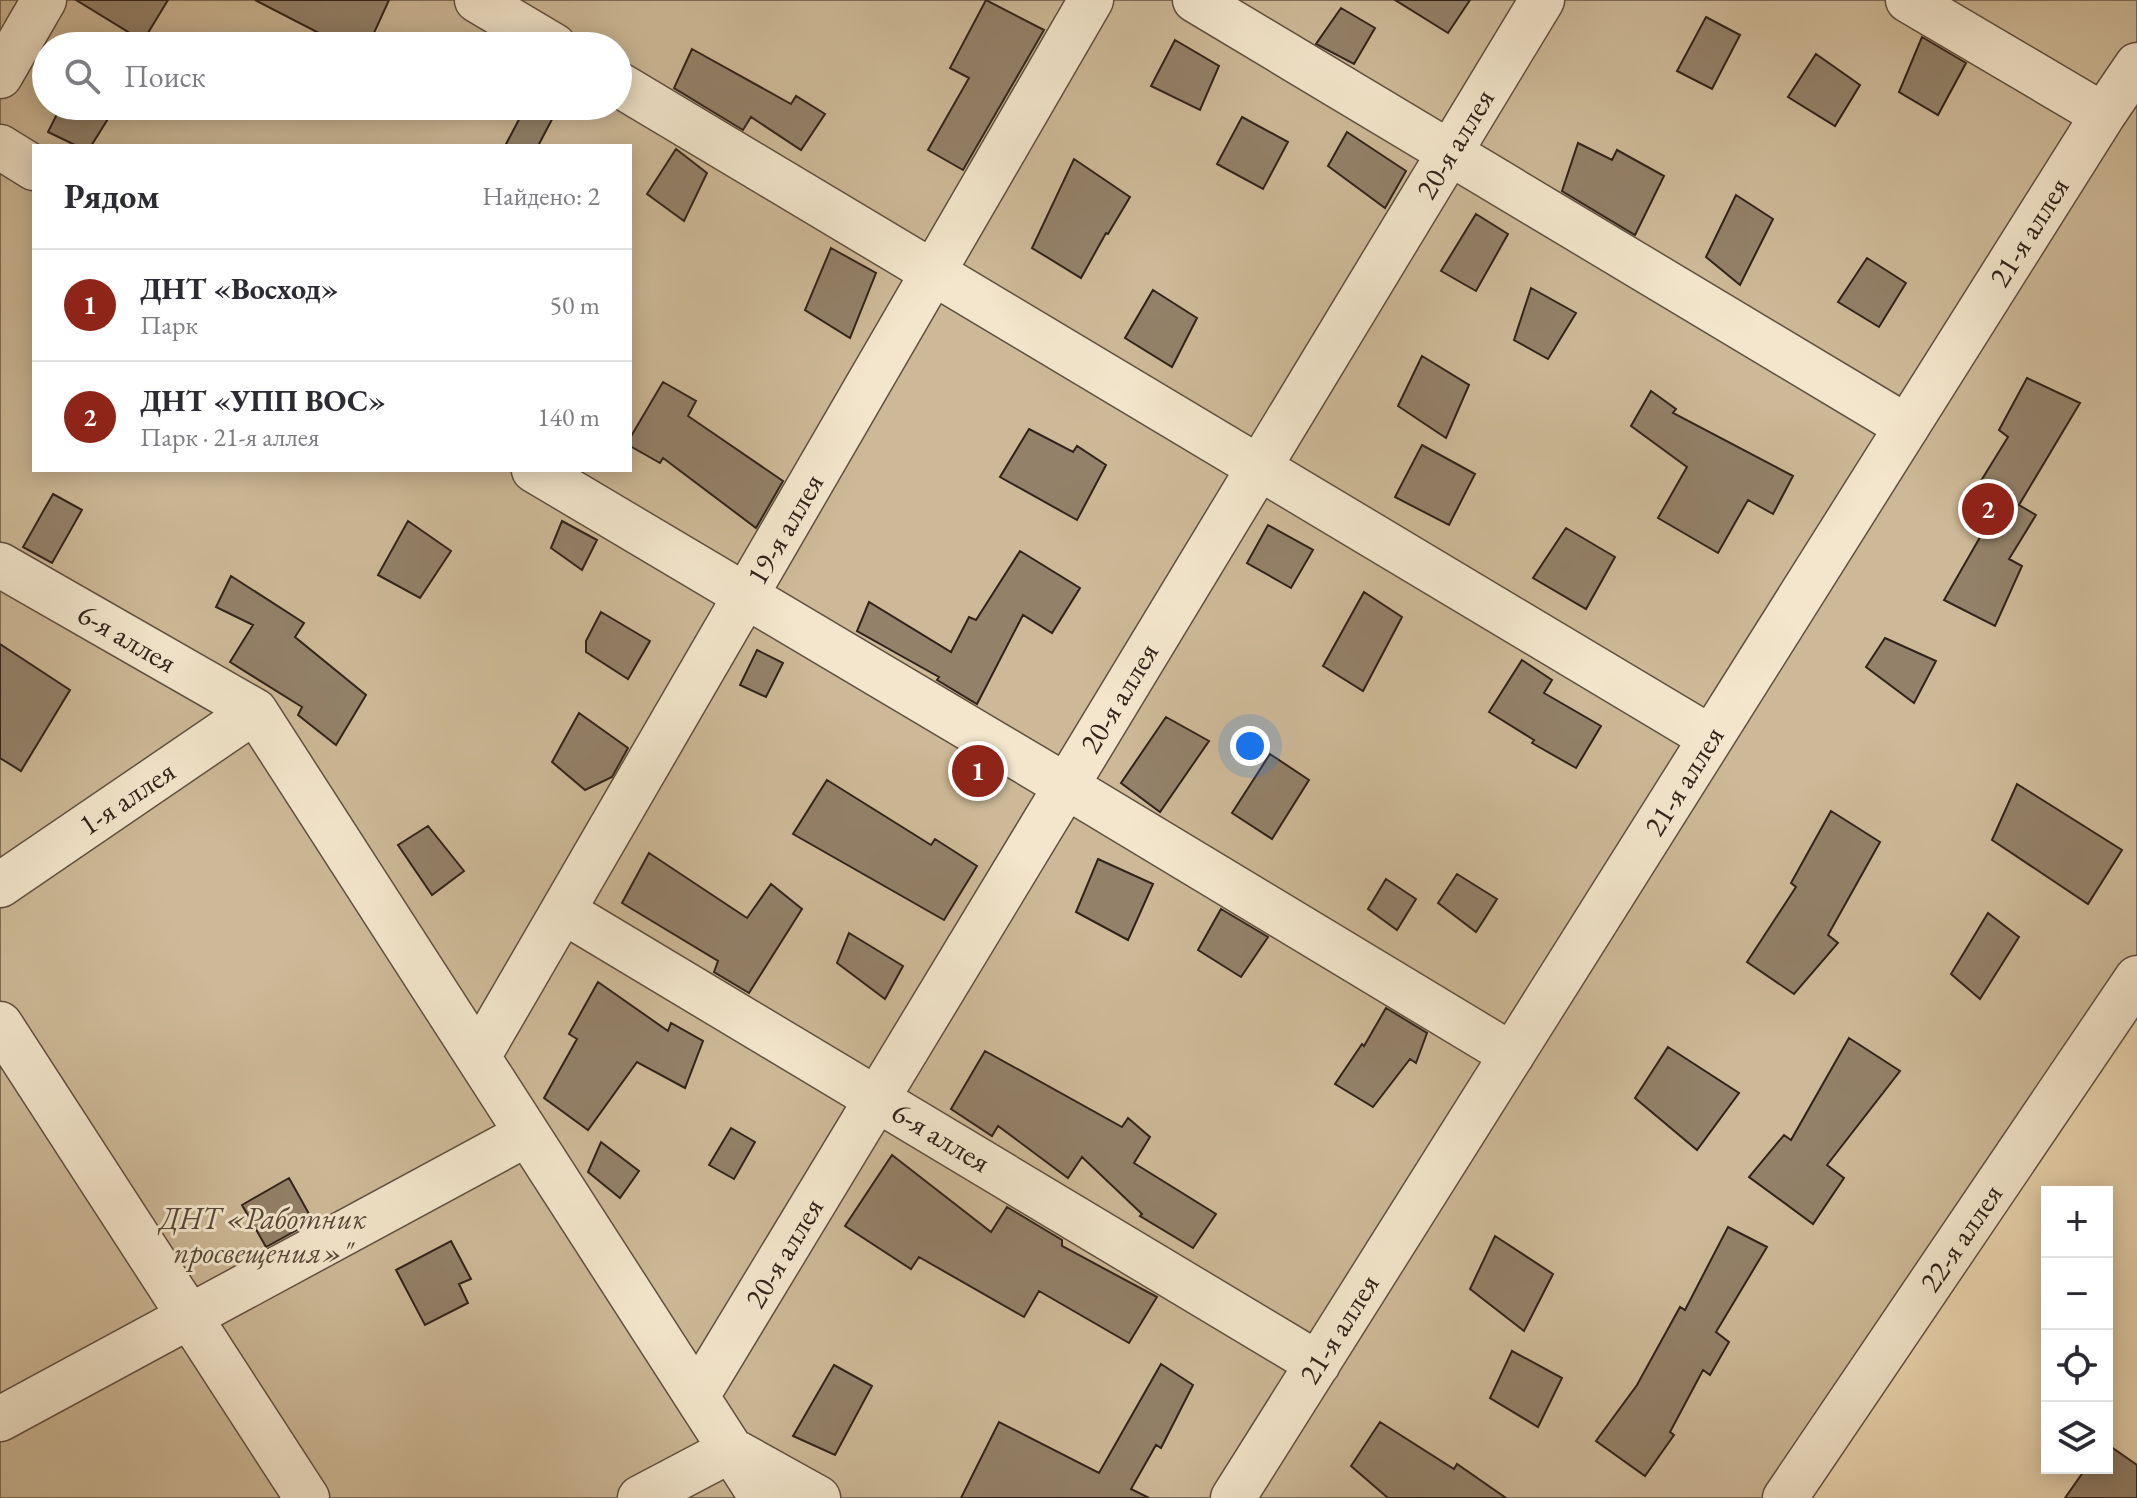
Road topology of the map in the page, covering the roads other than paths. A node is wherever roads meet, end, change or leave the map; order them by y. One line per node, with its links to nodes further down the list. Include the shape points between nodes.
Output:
1 (44, 0): 9 (street)
2 (477, 0): 7 (street)
3 (1091, 0): 15 (street, 19-я аллея)
4 (1195, 0): 13 (street)
5 (1542, 0): 13 (street, 20-я аллея)
6 (1908, 0): 11 (street)
7 (531, 32)
8 (2137, 65): 11 (street, 21-я аллея)
9 (0, 76)
10 (632, 92): 15 (street)
11 (2103, 115): 16 (street, 21-я аллея)
12 (0, 147): 14 (street)
13 (1450, 152): 16 (street); 17 (street, 20-я аллея)
14 (32, 167)
15 (934, 271): 17 (street); 20 (street, 19-я аллея)
16 (1907, 427): 22 (street, 21-я аллея)
17 (1259, 467): 22 (street); 23 (street, 20-я аллея)
18 (537, 472): 20 (street)
19 (0, 565): 21 (street, 6-я аллея)
20 (745, 597): 23 (street); 25 (street, 19-я аллея)
21 (255, 711): 24 (street, 1-я аллея); 29 (street)
22 (1711, 738): 28 (street, 21-я аллея)
23 (1066, 786): 28 (street); 30 (street, 20-я аллея)
24 (0, 885)
25 (563, 911): 29 (street, 19-я аллея); 30 (street, 6-я аллея)
26 (2137, 978): 42 (street, 22-я аллея)
27 (0, 1024): 32 (street)
28 (1512, 1055): 33 (street, 21-я аллея)
29 (478, 1057): 31 (street)
30 (877, 1099): 33 (street, 6-я аллея); 34 (street, 20-я аллея)
31 (527, 1134): 32 (street); 34 (street)
32 (189, 1316): 35 (street); 37 (street)
33 (1318, 1364): 41 (street, 21-я аллея)
34 (697, 1396): 36 (street)
35 (0, 1419)
36 (731, 1450): 38 (street); 39 (street); 40 (street)
37 (307, 1498)
38 (640, 1498)
39 (762, 1498)
40 (818, 1498)
41 (1233, 1498)
42 (1785, 1498)

